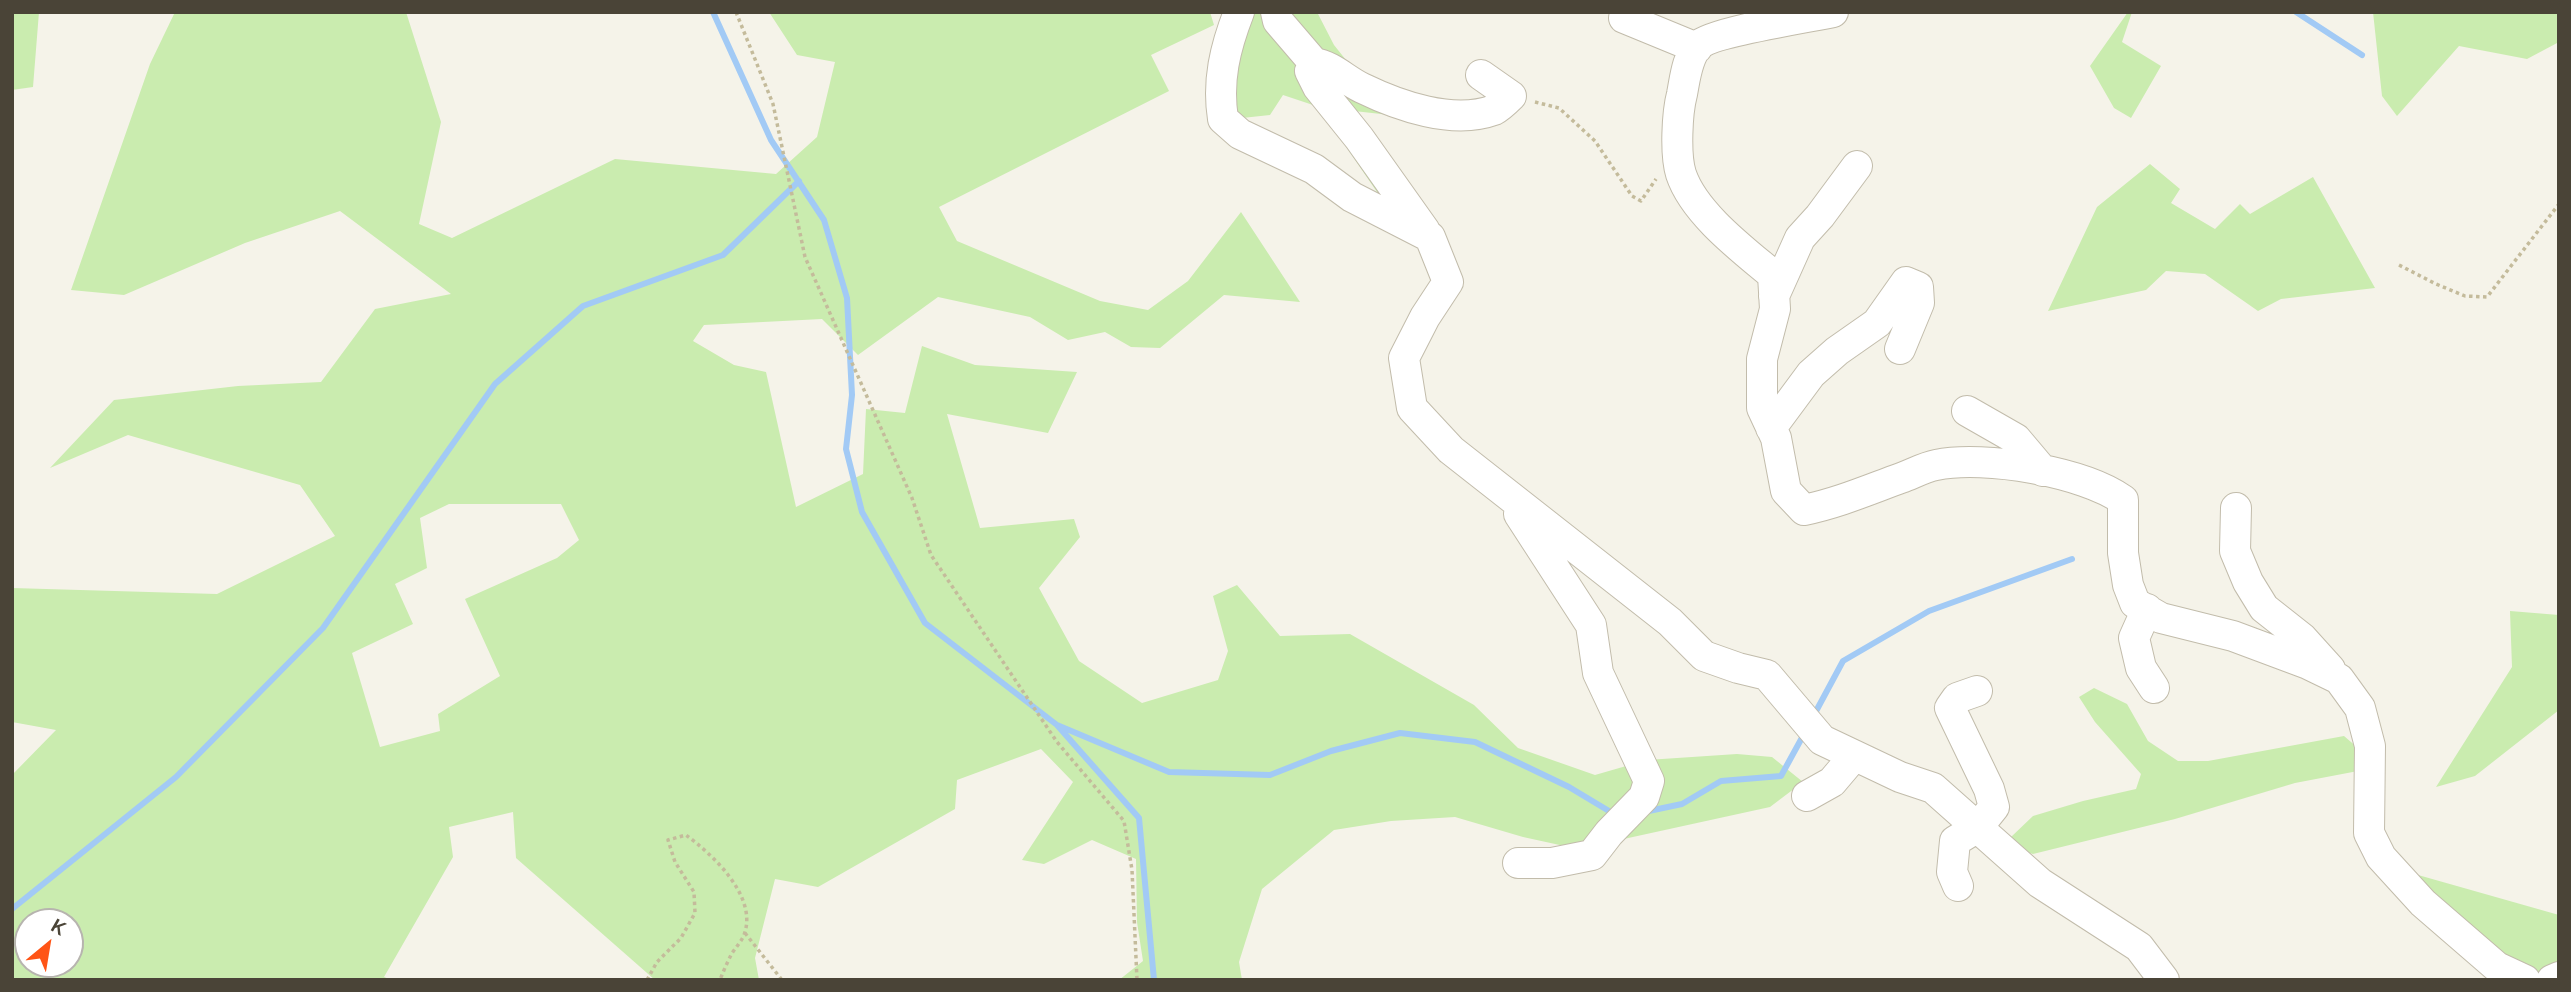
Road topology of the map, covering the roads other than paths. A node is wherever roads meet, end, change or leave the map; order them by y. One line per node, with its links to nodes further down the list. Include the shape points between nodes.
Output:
1 (1239, 12): 9 (street, via 1222,72 1223,120 1240,134 1314,169 1352,197)
2 (1276, 12): 6 (street, via 1278,22)
3 (1833, 12): 5 (street, via 1725,34)
4 (1624, 18): 5 (street)
5 (1697, 48): 10 (street, via 1680,102 1681,173 1702,210 1773,275)
6 (1314, 63): 7 (street, via 1326,65 1360,88 1432,113 1466,115 1495,109 1511,96); 9 (street, via 1310,71 1318,88)
7 (1481, 75)
8 (1857, 166): 10 (street, via 1800,238)
9 (1430, 237): 15 (street, via 1448,282 1404,358 1412,408 1451,450)
10 (1774, 296): 13 (street, via 1762,359 1762,408)
11 (1900, 349): 13 (street, via 1919,303 1918,287 1906,282 1877,323 1811,374)
12 (1967, 411): 14 (street, via 2016,439)
13 (1771, 428): 14 (street, via 1786,491 1804,510 1836,503 1936,465 1992,462)
14 (2043, 471): 17 (street, via 2107,489 2123,500 2128,585 2135,603)
15 (1503, 491): 21 (street, via 1670,622 1704,656 1767,675 1822,740); 24 (street, via 1591,625 1598,673 1649,781 1644,797 1592,856)
16 (2236, 508): 18 (street, via 2235,551 2248,582 2264,608 2302,638)
17 (2147, 609): 18 (street, via 2161,618 2234,636); 19 (street, via 2134,638 2141,668)
18 (2339, 680): 28 (street, via 2360,708 2370,746 2369,833 2381,857 2423,902 2497,967)
19 (2154, 688)
20 (1977, 691): 23 (street, via 1957,698 1950,708 1994,807)
21 (1854, 755): 22 (street, via 1832,782); 23 (street, via 1933,788)
22 (1807, 796)
23 (1978, 827): 25 (street, via 1955,841 1952,872); 27 (street, via 2040,883 2139,947)
24 (1518, 863)
25 (1958, 886)
26 (2559, 977): 29 (street)
27 (2164, 980)
28 (2525, 980)
29 (2552, 980)

